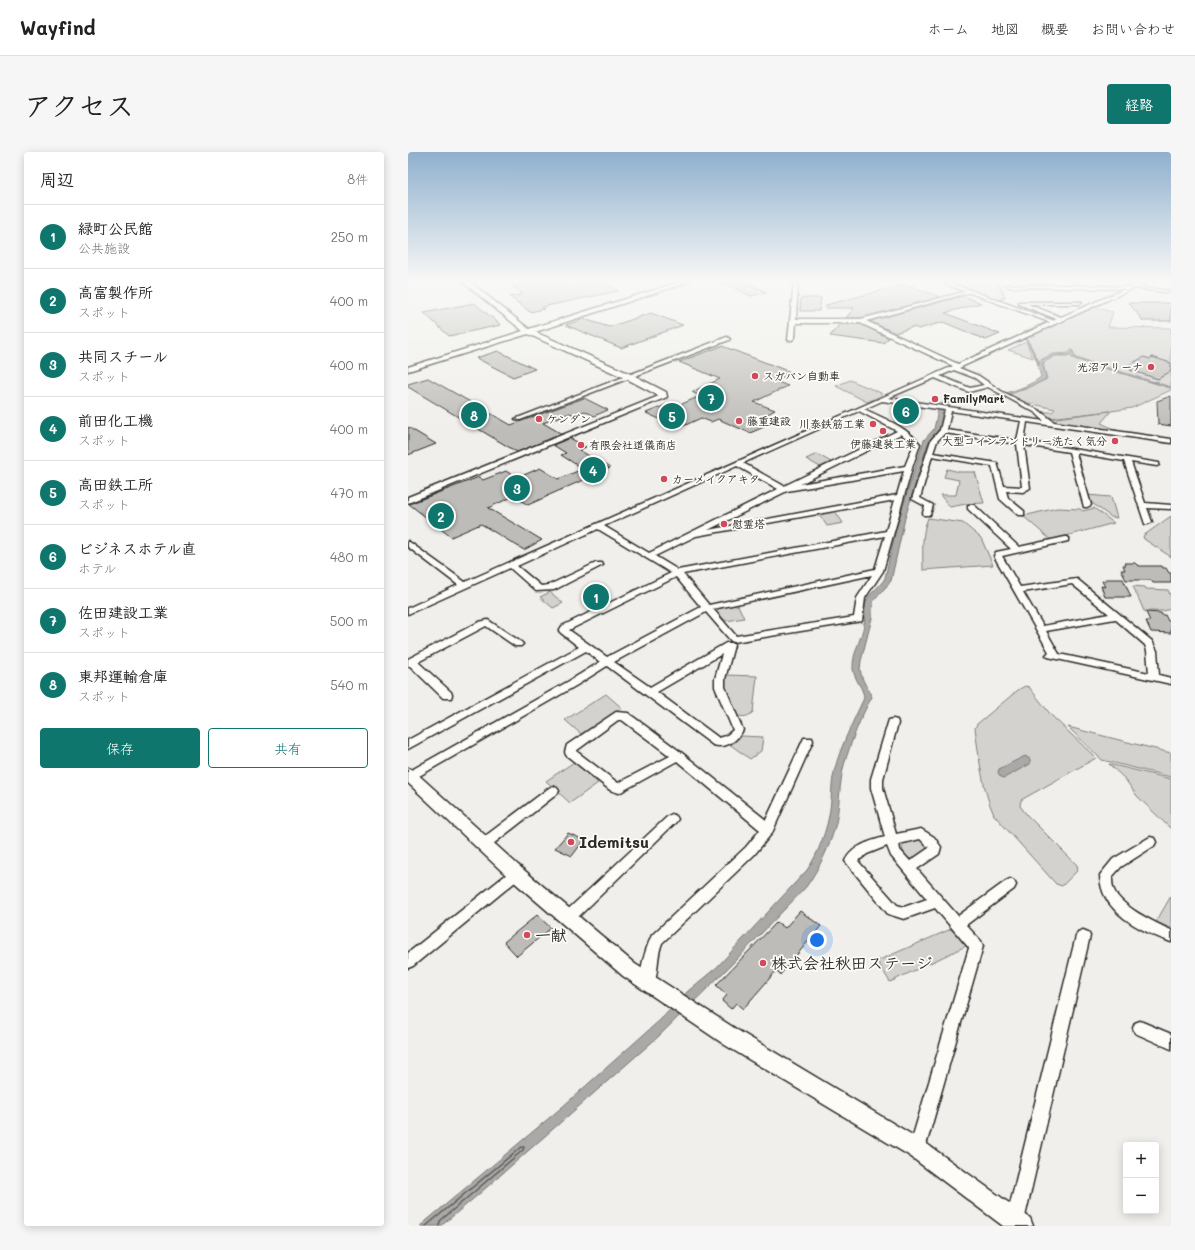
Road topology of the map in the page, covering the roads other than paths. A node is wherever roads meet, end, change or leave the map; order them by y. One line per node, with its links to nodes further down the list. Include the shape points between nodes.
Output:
1 (524, 332): 9 (street)
2 (530, 332): 11 (street)
3 (792, 332): 7 (street)
4 (884, 332): 8 (street)
5 (1033, 332): 8 (street)
6 (727, 339): 11 (street)
7 (790, 339)
8 (956, 367): 10 (street); 20 (street, via 1038,412)
9 (408, 369)
10 (936, 376): 12 (street, via 969,390); 13 (street)
11 (630, 377): 18 (street); 36 (street, via 663,394 663,397)
12 (986, 386)
13 (882, 399): 15 (street); 16 (street)
14 (998, 407): 17 (street)
15 (947, 408): 17 (street); 22 (street)
16 (859, 409): 21 (street); 28 (street)
17 (996, 416): 19 (street)
18 (518, 419)
19 (1024, 420): 20 (street); 24 (street)
20 (1051, 423): 23 (street)
21 (901, 431): 30 (street, via 917,444); 31 (street)
22 (943, 431): 24 (street); 26 (street, via 934,440)
23 (1171, 441)
24 (1020, 443): 25 (street); 33 (street, via 1026,488)
25 (1072, 451): 27 (street); 37 (street)
26 (929, 454): 33 (street, via 995,464); 41 (street, via 916,499 929,505)
27 (1127, 459): 29 (street); 38 (street)
28 (739, 464): 34 (street); 45 (street)
29 (1157, 464)
30 (908, 468): 32 (street); 35 (street)
31 (818, 472): 32 (street); 34 (street)
32 (834, 480): 34 (street)
33 (1001, 488): 42 (street, via 1004,500)
34 (783, 489): 43 (street)
35 (900, 498): 46 (street); 47 (street)
36 (408, 500)
37 (1087, 505)
38 (1142, 505): 40 (street); 44 (street)
39 (971, 507): 51 (street)
40 (1171, 507)
41 (927, 513)
42 (1021, 513)
43 (725, 517): 46 (street); 48 (street)
44 (1148, 522)
45 (598, 526): 52 (street); 53 (street)
46 (741, 526): 48 (street)
47 (889, 533): 55 (street); 56 (street)
48 (685, 536): 52 (street)
49 (1065, 539): 51 (street)
50 (408, 543): 57 (street)
51 (1017, 550): 58 (street, via 998,556)
52 (649, 556): 56 (street)
53 (511, 565): 54 (street, via 540,589 551,588); 57 (street)
54 (599, 565)
55 (879, 570): 59 (street); 63 (street, via 861,598 858,619)
56 (677, 573): 59 (street); 65 (street, via 565,628 564,631)
57 (465, 586): 60 (street)
58 (1017, 590): 61 (street, via 1074,581); 62 (street)
59 (706, 608): 63 (street); 66 (street)
60 (408, 611)
61 (1117, 616): 62 (street); 68 (street, via 1149,643)
62 (1041, 629): 68 (street, via 1054,656)
63 (731, 643): 70 (street); 70 (street, via 720,687 738,730 725,742 717,742)
64 (518, 644): 67 (street, via 488,623)
65 (586, 647): 66 (street); 74 (street)
66 (608, 661): 70 (street); 76 (street)
67 (410, 662): 71 (street)
68 (1154, 677): 69 (street)
69 (1171, 681)
70 (650, 692)
71 (447, 695)
72 (893, 723): 80 (street, via 877,779 877,788)
73 (808, 741): 79 (street)
74 (408, 744)
75 (678, 756): 75 (street, via 624,716 616,716 571,748 570,752 614,787 619,788); 79 (street)
76 (409, 775): 82 (street)
77 (553, 791): 82 (street)
78 (672, 818): 87 (street)
79 (768, 829): 92 (street, via 750,851 657,939 651,954)
80 (892, 841): 83 (street, via 895,852); 83 (street, via 921,834 935,846 935,850); 86 (street, via 880,843 854,855 851,861 893,910 904,913)
81 (1150, 842): 90 (street, via 1117,863 1106,875 1106,884 1109,895 1125,911)
82 (484, 844): 84 (street)
83 (909, 868): 86 (street)
84 (516, 874): 87 (street); 91 (street)
85 (1010, 885): 88 (street)
86 (937, 901): 88 (street)
87 (568, 918): 92 (street, via 629,970)
88 (957, 924): 95 (street, via 976,946)
89 (1083, 936): 96 (street)
90 (1171, 936)
91 (408, 961)
92 (648, 982): 95 (street, via 700,1017)
93 (1140, 1028): 94 (street)
94 (1171, 1042)
95 (916, 1149): 96 (street)
96 (1019, 1224)

